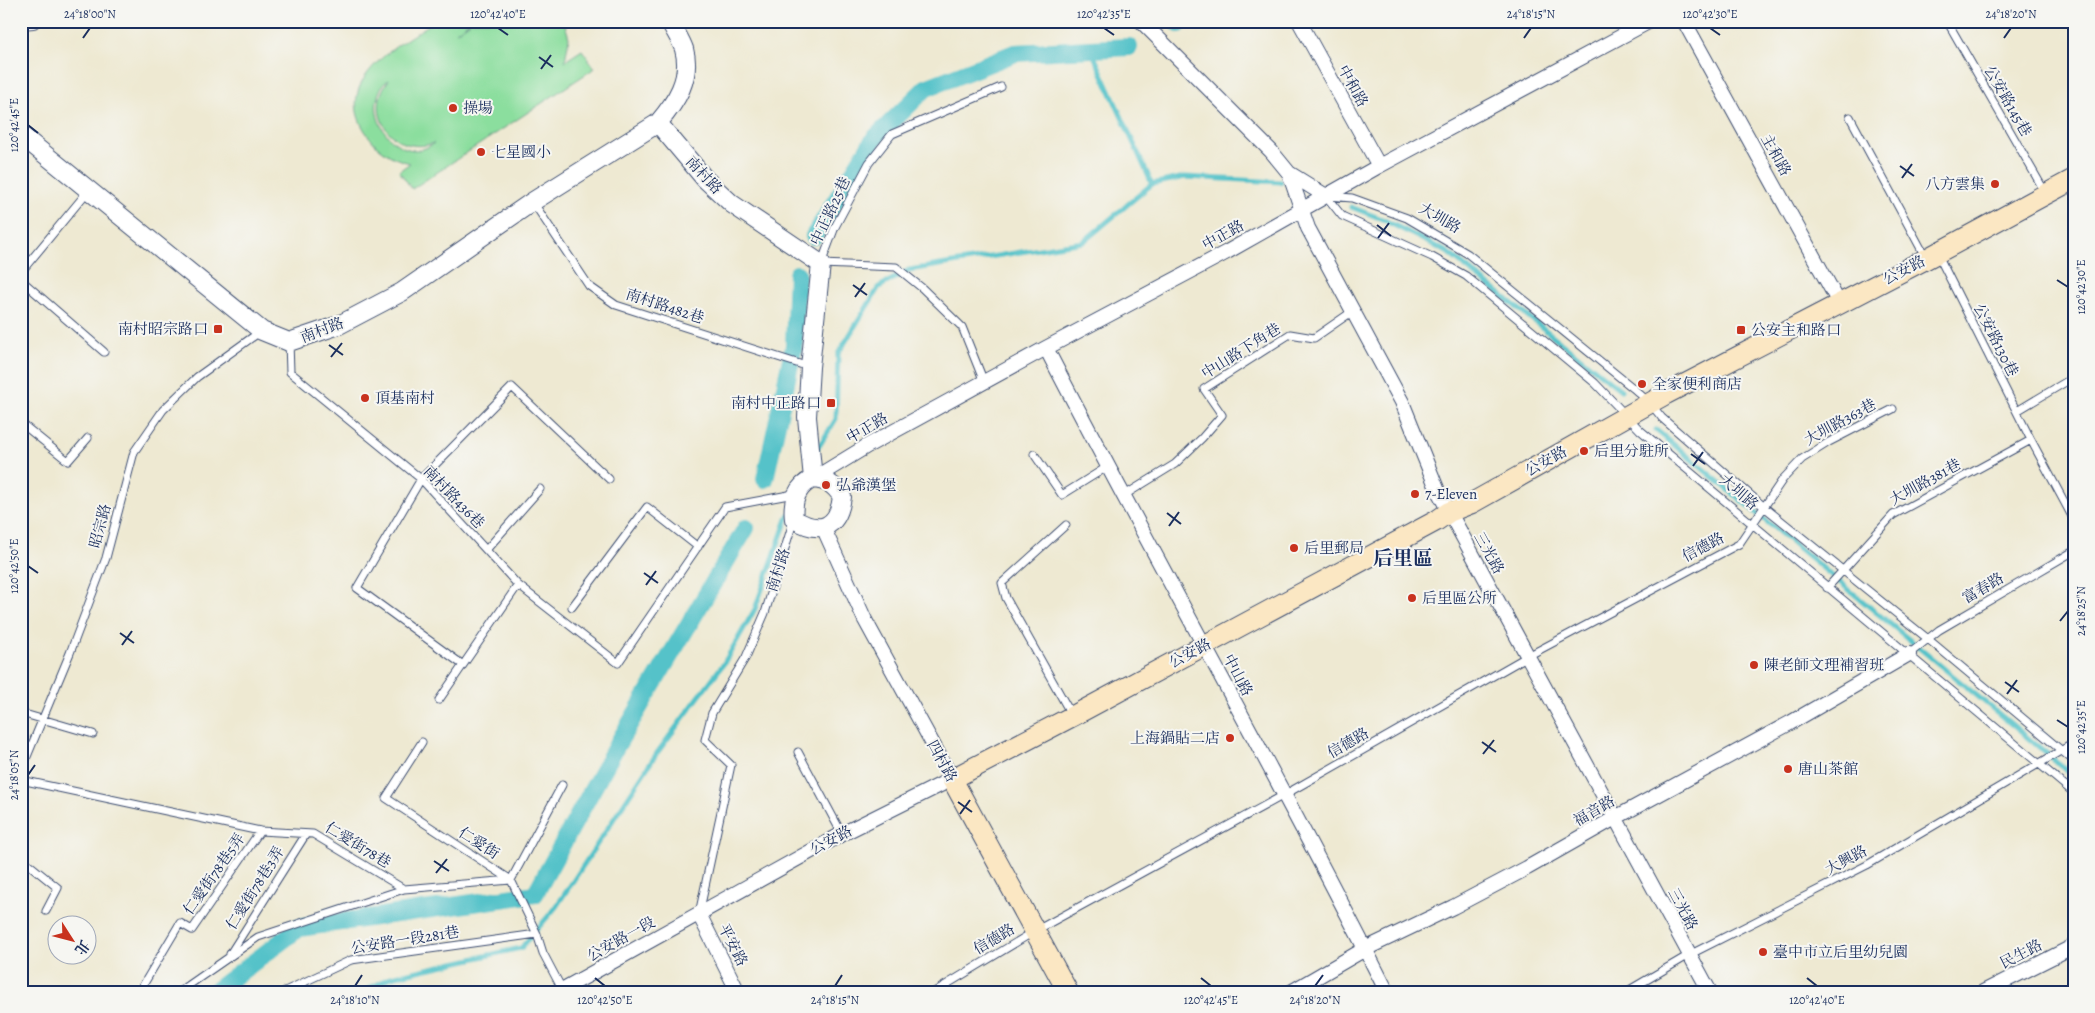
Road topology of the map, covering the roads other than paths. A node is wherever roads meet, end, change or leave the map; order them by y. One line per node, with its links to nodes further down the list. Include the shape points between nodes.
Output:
1 (33, 21): 8 (street)
2 (670, 21): 11 (street, via 684,49 686,66 675,102)
3 (1141, 21): 14 (street, 大圳路)
4 (1299, 21): 13 (street, 中和路)
5 (1650, 21): 13 (street, 中正路)
6 (1684, 21): 25 (street, 主和路)
7 (1947, 21): 17 (lane, 公安路145巷)
8 (21, 22)
9 (1001, 87): 22 (lane, 中正路25巷, via 892,134 864,171 835,227)
10 (1850, 117): 21 (lane, 公安路130巷)
11 (658, 123): 19 (street, 南村路); 22 (street, 南村路, via 705,179 732,204)
12 (21, 135): 16 (street, 南村路)
13 (1379, 166): 18 (street, 中正路)
14 (1289, 173): 18 (street, 大圳路); 20 (street, 三光路)
15 (2073, 182): 17 (main road, 公安路)
16 (88, 191): 23 (lane); 27 (street, 南村路)
17 (2046, 194): 21 (main road, 公安路)
18 (1326, 196): 20 (street, 中正路); 34 (lane, 大圳路, via 1352,198 1407,218 1468,254); 37 (lane, 大圳路, via 1342,216 1466,276 1595,383)
19 (532, 202): 28 (street, 南村路, via 402,292 339,325); 31 (lane, 南村路482巷, via 589,286 616,305)
20 (1301, 211): 26 (street, 三光路); 29 (street, 中正路)
21 (1932, 256): 25 (main road, 公安路); 36 (lane, 公安路130巷)
22 (821, 264): 31 (street); 33 (lane, 中正路25巷, via 896,267 962,327)
23 (21, 272)
24 (21, 280): 30 (lane)
25 (1839, 303): 34 (main road, 公安路)
26 (1353, 311): 48 (lane, 中山路下角巷, via 1314,338 1290,334 1204,390 1222,415 1175,464); 50 (street, 三光路, via 1402,402)
27 (262, 330): 28 (street, 南村路); 71 (lane, 昭宗路, via 197,377 163,410 134,452 106,558)
28 (289, 342): 43 (lane, 南村路436巷, via 290,372)
29 (1046, 348): 33 (street, 中正路); 42 (street, 中山路)
30 (104, 352)
31 (805, 365): 45 (street)
32 (2074, 377): 36 (lane)
33 (984, 382): 45 (street, 中正路)
34 (1650, 403): 37 (main road, 公安路); 49 (lane, 大圳路, via 1662,418)
35 (1893, 409): 49 (lane, 大圳路363巷, via 1802,459)
36 (2016, 411): 40 (lane, 公安路130巷)
37 (1627, 416): 50 (main road, 公安路, via 1472,503); 53 (lane, 大圳路)
38 (21, 423): 39 (lane, via 68,461)
39 (88, 438)
40 (2031, 440): 52 (lane, 公安路130巷); 59 (lane, 大圳路381巷, via 1893,515)
41 (1034, 454): 42 (lane, via 1062,495)
42 (1107, 467): 48 (street, 中山路)
43 (421, 479): 44 (lane, via 512,387); 57 (lane, 南村路436巷); 67 (lane, via 357,588)
44 (609, 479)
45 (813, 479): 47 (street); 55 (street, via 826,481 842,497 836,518)
46 (540, 489): 57 (lane)
47 (797, 493): 51 (street, 南村路, via 793,503); 56 (lane, via 725,507)
48 (1123, 496): 64 (street, 中山路)
49 (1763, 506): 53 (lane, 信德路); 59 (lane, 大圳路)
50 (1449, 512): 64 (main road, 公安路); 66 (street, 三光路)
51 (794, 519): 55 (street, via 810,527); 93 (lane, 南村路, via 765,612 746,657 712,712 704,740 731,765)
52 (2074, 520)
53 (1751, 524): 61 (lane, 大圳路); 66 (lane, 信德路, via 1739,544)
54 (1066, 525): 70 (lane, via 1002,582 1006,598)
55 (823, 527): 80 (street, 四村路, via 865,620)
56 (698, 547): 60 (lane, 南村路436巷, via 618,663); 62 (lane, via 647,507)
57 (486, 550): 60 (lane, 南村路436巷)
58 (2074, 551): 63 (lane, 富春路)
59 (1845, 571): 61 (lane, 大圳路381巷); 63 (lane, 大圳路)
60 (518, 585): 67 (lane)
61 (1827, 588): 65 (lane, 大圳路)
62 (572, 606)
63 (1928, 639): 65 (lane, 富春路); 75 (lane, 大圳路)
64 (1204, 645): 70 (main road, 公安路); 84 (street, 中山路)
65 (1910, 654): 78 (lane, 大圳路); 85 (street, 福音路)
66 (1528, 656): 84 (lane, 信德路); 85 (street, 三光路)
67 (463, 665): 68 (lane)
68 (439, 700)
69 (21, 713): 71 (lane)
70 (1073, 716): 80 (main road, 公安路)
71 (43, 720): 72 (lane); 79 (lane, 昭宗路)
72 (92, 734)
73 (422, 742): 90 (lane, 仁愛街, via 386,798)
74 (2074, 743): 75 (lane, 大興路)
75 (2060, 750): 77 (lane, 大圳路); 78 (lane, 大興路)
76 (798, 752): 88 (lane)
77 (2074, 761)
78 (2038, 763): 83 (lane, 大圳路); 98 (lane, 大興路, via 1867,865)
79 (21, 771)
80 (952, 778): 88 (street, 公安路); 94 (main road, 四村路)
81 (21, 780): 86 (lane, 仁愛街78巷)
82 (562, 785): 90 (lane)
83 (2074, 793)
84 (1284, 795): 94 (lane, 信德路); 97 (street, 中山路)
85 (1615, 818): 97 (street, 福音路, via 1454,907); 98 (street, 三光路)
86 (260, 831): 87 (lane, 仁愛街78巷); 102 (lane, 仁愛街78巷5弄, via 192,930 180,924)
87 (306, 834): 91 (lane, 仁愛街78巷, via 313,834); 99 (lane, 仁愛街78巷3弄)
88 (842, 834): 93 (street, 公安路)
89 (21, 858): 92 (lane, via 58,888)
90 (510, 880): 91 (lane); 95 (lane, 仁愛街)
91 (404, 889): 99 (lane, via 258,937)
92 (46, 912)
93 (699, 914): 101 (street, 公安路一段); 105 (street, 平安路)
94 (1035, 931): 106 (lane, 信德路); 107 (main road, 四村路)
95 (537, 934): 101 (lane, 仁愛街); 104 (lane, 公安路一段281巷, via 351,960)
96 (2074, 946): 100 (street, 民生路)
97 (1365, 949): 108 (street, 福音路); 109 (street, 中山路)
98 (1689, 955): 110 (lane, 大興路); 111 (street, 三光路)
99 (228, 957): 103 (lane)
100 (1991, 990)
101 (561, 991)
102 (139, 992)
103 (179, 992)
104 (283, 992)
105 (738, 992)
106 (934, 992)
107 (1068, 992)
108 (1291, 992)
109 (1387, 992)
110 (1626, 992)
111 (1710, 992)

